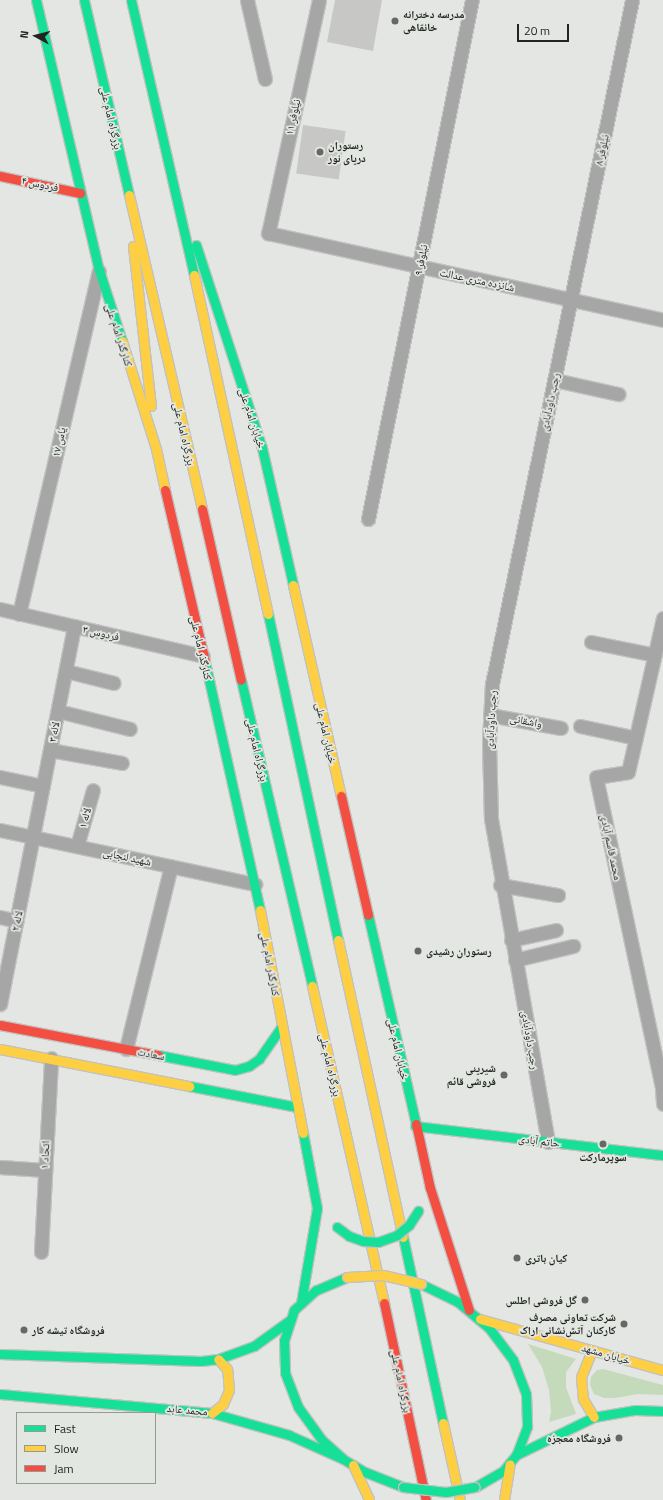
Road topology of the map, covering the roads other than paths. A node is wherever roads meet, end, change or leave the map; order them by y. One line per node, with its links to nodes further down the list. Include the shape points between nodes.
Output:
1 (36, 0): 12 (main road, کنارگذر امام علی)
2 (84, 0): 10 (main road, بزرگراه امام علی)
3 (131, 0): 9 (main road)
4 (247, 0): 8 (street)
5 (318, 0): 13 (street, نیلوفر ۱۱)
6 (472, 0): 14 (street, نیلوفر ۹)
7 (632, 0): 16 (street, نیلوفر ۸)
8 (265, 79)
9 (168, 160): 65 (main road, خیابان امام علی, via 262,448); 91 (main road)
10 (124, 174): 20 (main road); 90 (main road, بزرگراه امام علی, via 366,1220)
11 (0, 176): 12 (main road, فردوس ۴)
12 (80, 193): 15 (main road, کنارگذر امام علی)
13 (268, 233): 14 (street, شانزده متری عدالت)
14 (420, 268): 16 (street, شانزده متری عدالت); 21 (street, نیلوفر ۹)
15 (99, 270): 20 (main road, کنارگذر امام علی); 23 (street, یاس ۱۷)
16 (571, 301): 17 (street, شانزده متری عدالت); 18 (street, رجب داودآبادی)
17 (663, 320)
18 (555, 380): 19 (street); 32 (street, رجب داودآبادی, via 492,684)
19 (618, 394)
20 (156, 449): 28 (main road, کنارگذر امام علی)
21 (368, 519)
22 (0, 609): 23 (street, فردوس ۳)
23 (19, 614): 25 (street, فردوس ۳)
24 (663, 618): 27 (street, محمد قاسم آبادی)
25 (74, 626): 28 (street, فردوس ۳); 29 (street, لاله ۳)
26 (591, 642): 27 (street)
27 (654, 655): 36 (street, محمد قاسم آبادی)
28 (203, 656): 46 (main road, کنارگذر امام علی)
29 (66, 671): 30 (street); 31 (street, لاله ۳)
30 (114, 683)
31 (58, 711): 35 (street); 37 (street, لاله ۳)
32 (490, 714): 34 (street, واشقانی); 47 (street, رجب داودآبادی, via 491,819)
33 (580, 726): 36 (street)
34 (561, 728)
35 (130, 729)
36 (636, 738): 62 (street, محمد قاسم آبادی, via 628,772 596,777)
37 (50, 750): 38 (street); 40 (street, لاله ۳)
38 (122, 763)
39 (0, 777): 40 (street)
40 (43, 786): 43 (street, لاله ۳)
41 (93, 790): 44 (street, لاله ۱)
42 (0, 830): 43 (street, شهید لنجابی)
43 (33, 837): 44 (street, شهید لنجابی); 50 (street, لاله ۲)
44 (77, 846): 45 (street, شهید لنجابی)
45 (171, 866): 46 (street, شهید لنجابی); 59 (street)
46 (255, 884): 57 (main road, کنارگذر امام علی)
47 (500, 885): 48 (street); 52 (street, رجب داودآبادی)
48 (558, 895)
49 (0, 917): 50 (street)
50 (16, 920): 55 (street, لاله ۲)
51 (556, 930): 52 (street)
52 (511, 940): 54 (street, رجب داودآبادی)
53 (573, 946): 54 (street)
54 (515, 960): 66 (street, رجب داودآبادی)
55 (0, 1004)
56 (0, 1025): 59 (main road, سعادت)
57 (282, 1026): 61 (main road, via 259,1059); 64 (main road, کنارگذر امام علی)
58 (0, 1049): 60 (main road, سعادت)
59 (126, 1049): 61 (main road, سعادت)
60 (51, 1058): 61 (main road, سعادت); 69 (street, اتحاد ۱)
61 (235, 1082): 64 (main road, سعادت)
62 (662, 1085): 63 (street, محمد قاسم آبادی)
63 (663, 1104)
64 (297, 1107): 71 (main road, کنارگذر امام علی)
65 (416, 1126): 66 (main road, حاتم آبادی); 70 (main road, خیابان امام علی)
66 (548, 1142): 67 (main road, حاتم آبادی)
67 (663, 1155)
68 (0, 1167): 69 (street)
69 (44, 1170): 72 (street, اتحاد ۱)
70 (430, 1188): 71 (main road, bridge, via 409,1225 397,1235 378,1242 349,1236); 74 (main road, خیابان امام علی)
71 (317, 1208): 73 (main road, کنارگذر امام علی)
72 (41, 1252)
73 (301, 1303): 74 (main road, bridge, via 316,1290 347,1277 383,1275 421,1284 446,1295); 76 (main road)
74 (469, 1310): 75 (main road)
75 (480, 1319): 77 (main road, خیابان مشهد); 85 (main road, via 506,1349 518,1371 526,1394 527,1427)
76 (290, 1320): 79 (main road, via 254,1346); 86 (main road, via 283,1351 288,1385 312,1428)
77 (592, 1350): 80 (main road, خیابان مشهد); 84 (main road, via 581,1377 583,1399)
78 (0, 1354): 79 (main road, via 171,1362)
79 (218, 1359): 83 (main road, via 229,1376 229,1390 223,1404)
80 (663, 1370)
81 (0, 1394): 83 (main road, محمد عابد)
82 (663, 1411): 84 (main road, via 635,1410)
83 (212, 1412): 86 (main road, محمد عابد, via 289,1435)
84 (594, 1417): 85 (main road, via 547,1438)
85 (516, 1456): 87 (main road)
86 (343, 1459): 88 (main road)
87 (510, 1464): 88 (main road, bridge, via 494,1477 475,1487 446,1492 403,1487 377,1478); 92 (main road)
88 (353, 1465): 89 (main road)
89 (369, 1500)
90 (426, 1500)
91 (460, 1500)
92 (504, 1500)

